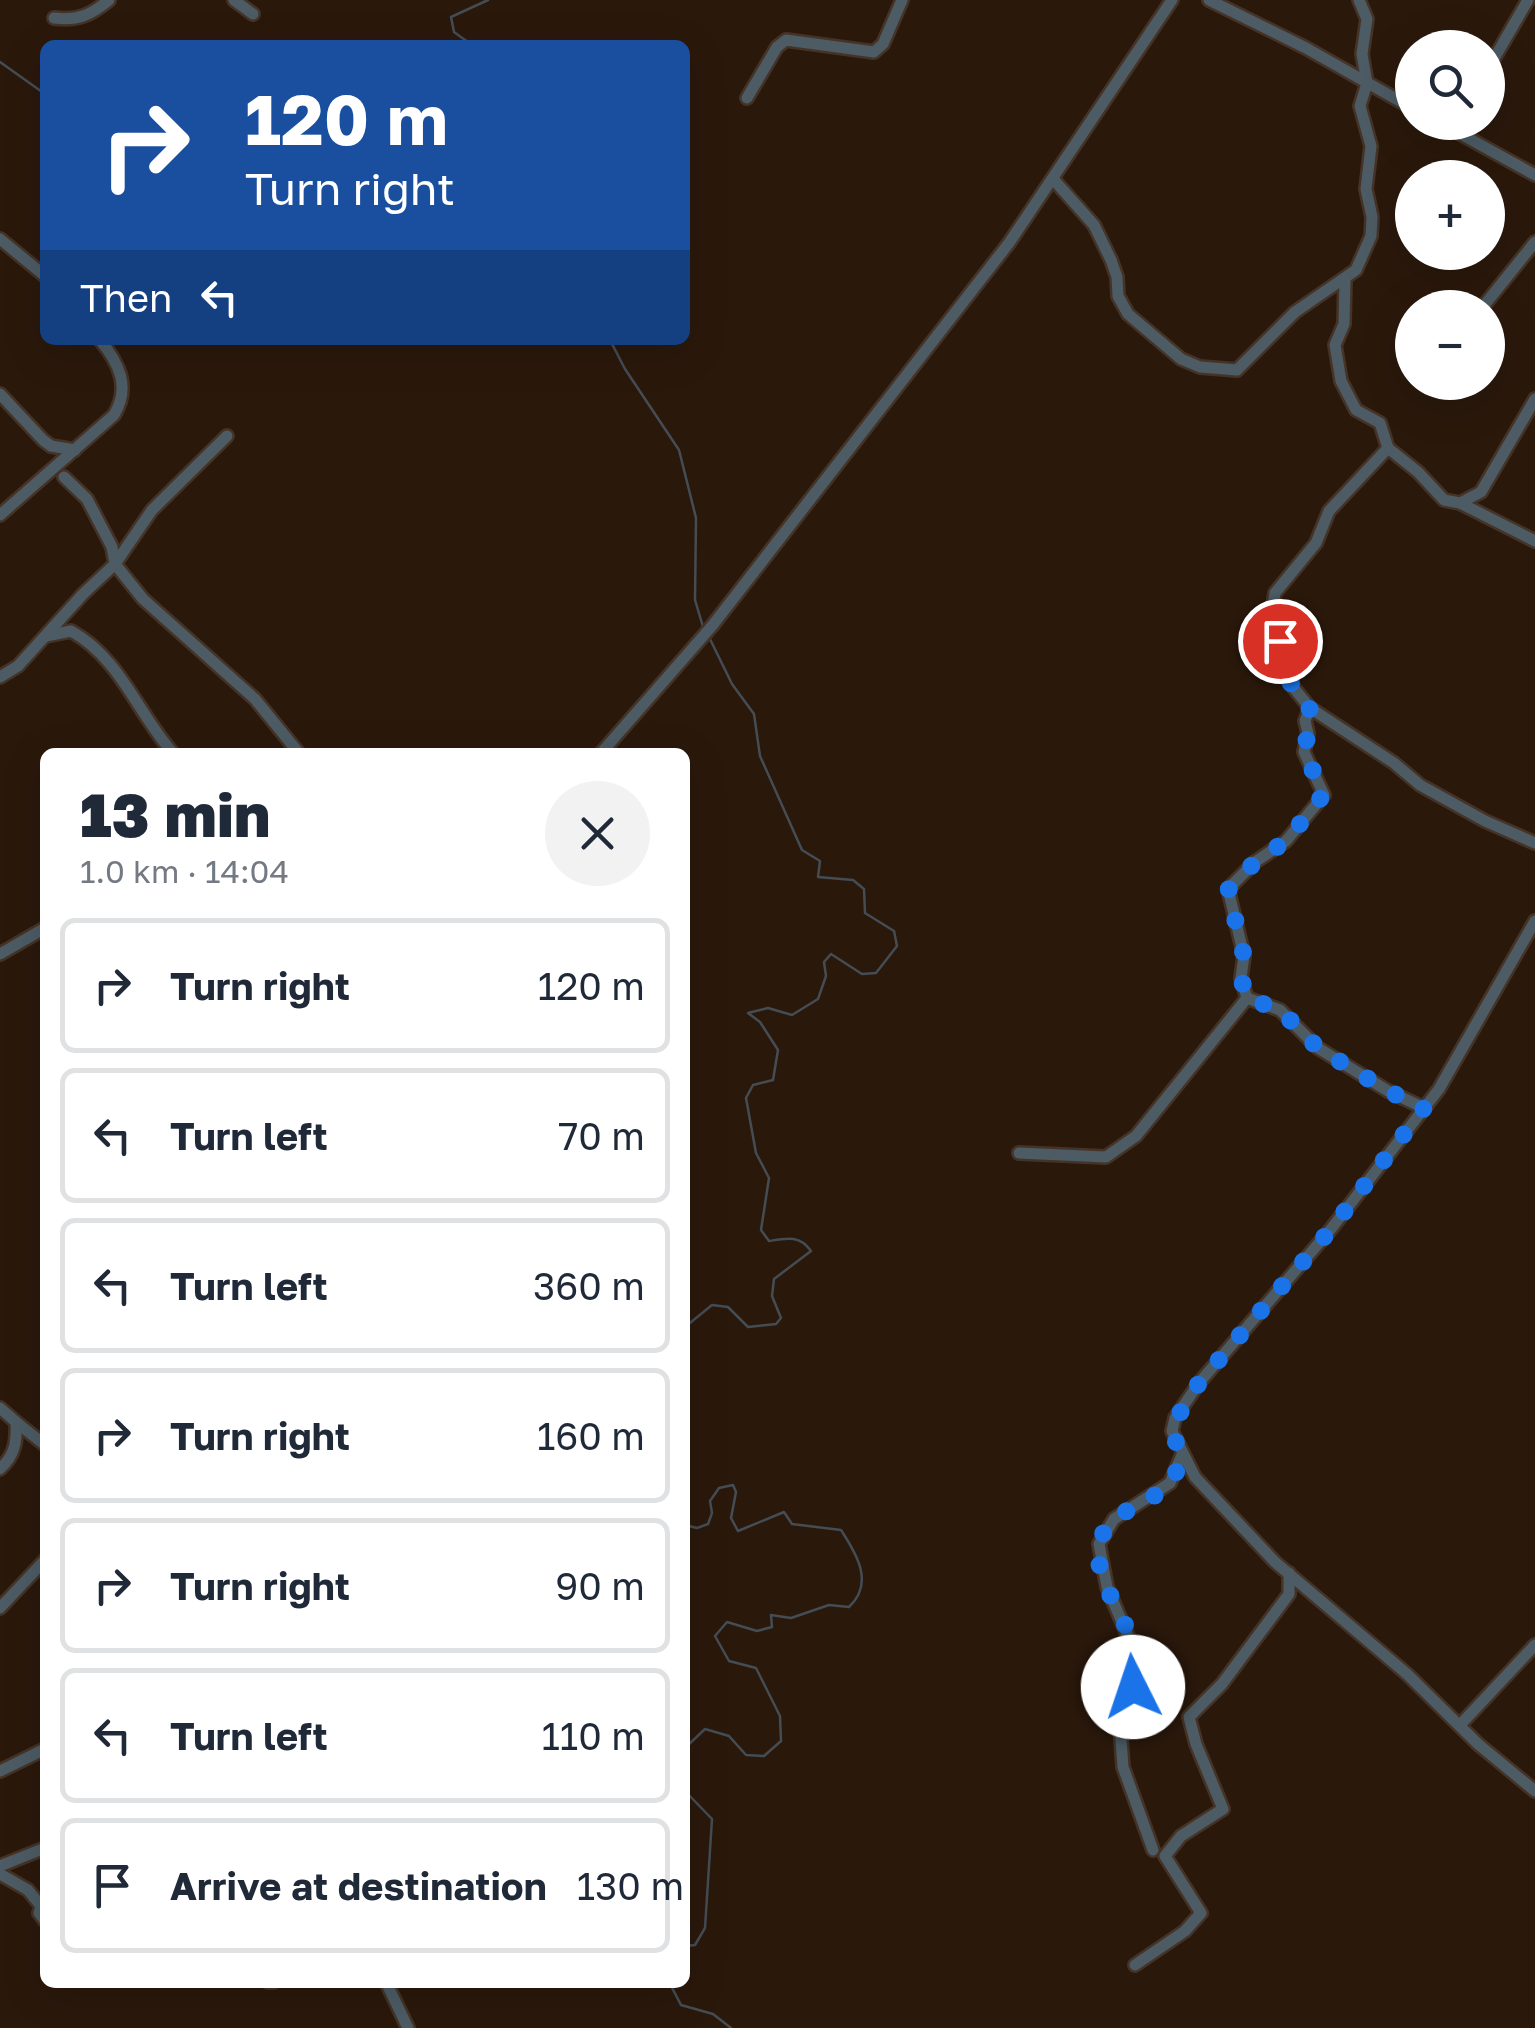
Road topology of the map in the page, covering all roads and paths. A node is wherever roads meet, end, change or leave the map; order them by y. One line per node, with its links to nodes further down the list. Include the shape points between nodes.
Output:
1 (109, 0): 9 (street, via 85,18)
2 (234, 0): 8 (street)
3 (902, 0): 12 (street, via 874,52 786,40)
4 (1172, 0): 16 (street)
5 (1209, 0): 11 (street)
6 (1359, 0): 11 (street, via 1367,20 1362,54)
7 (1528, 0): 10 (street)
8 (253, 14)
9 (54, 18)
10 (1505, 40)
11 (1368, 84): 13 (street); 20 (street, via 1360,106 1370,146 1371,236 1356,270)
12 (746, 98)
13 (1395, 99)
14 (1474, 140): 15 (street)
15 (1535, 175)
16 (1054, 180): 20 (street, via 1094,225 1128,314 1200,368 1237,370 1295,312); 38 (street, via 712,626)
17 (0, 238): 19 (street)
18 (1535, 242): 21 (street)
19 (40, 272)
20 (1345, 278): 26 (street, via 1344,324 1335,345 1341,381 1356,410 1380,423)
21 (1496, 290)
22 (104, 345): 27 (street, via 118,365 122,402)
23 (0, 394): 27 (street, via 51,446)
24 (1535, 399): 29 (street, via 1481,492)
25 (227, 436): 32 (street, via 152,510)
26 (1388, 448): 29 (street, via 1444,500); 35 (street, via 1330,511 1316,543 1275,593 1270,623 1290,682)
27 (75, 450): 30 (street)
28 (64, 477): 32 (street, via 87,500)
29 (1460, 503): 31 (street)
30 (0, 515)
31 (1535, 540)
32 (115, 564): 33 (street); 37 (street, via 143,598 255,698)
33 (46, 636): 34 (street); 36 (street, via 71,631 99,651)
34 (0, 677)
35 (1310, 708): 39 (street, via 1420,785); 43 (street, via 1304,752 1324,794 1286,841 1228,890)
36 (169, 748)
37 (295, 748)
38 (606, 748)
39 (1535, 842)
40 (1535, 922): 44 (street)
41 (40, 931): 42 (street)
42 (0, 954)
43 (1247, 998): 44 (street, via 1280,1010 1318,1048); 45 (street, via 1136,1136 1106,1156)
44 (1424, 1108): 49 (street, via 1199,1383 1173,1424)
45 (1018, 1153)
46 (0, 1408): 47 (street)
47 (16, 1422): 48 (street); 50 (street, via 17,1442)
48 (40, 1440)
49 (1182, 1455): 52 (street, via 1220,1506); 60 (street, via 1170,1483 1114,1519 1099,1544 1107,1587 1136,1655 1120,1726 1122,1767)
50 (0, 1469)
51 (40, 1565): 53 (street)
52 (1289, 1573): 55 (street); 64 (street, via 1289,1594 1222,1684 1188,1717 1222,1809 1181,1836 1165,1856 1201,1913)
53 (0, 1608)
54 (1535, 1645): 55 (street)
55 (1461, 1724): 58 (street)
56 (40, 1752): 57 (street)
57 (0, 1770)
58 (1535, 1790)
59 (40, 1850): 61 (street)
60 (1153, 1850)
61 (0, 1866)
62 (0, 1874): 63 (street)
63 (40, 1904)
64 (1135, 1965)
65 (389, 1988): 66 (street)
66 (408, 2028)

